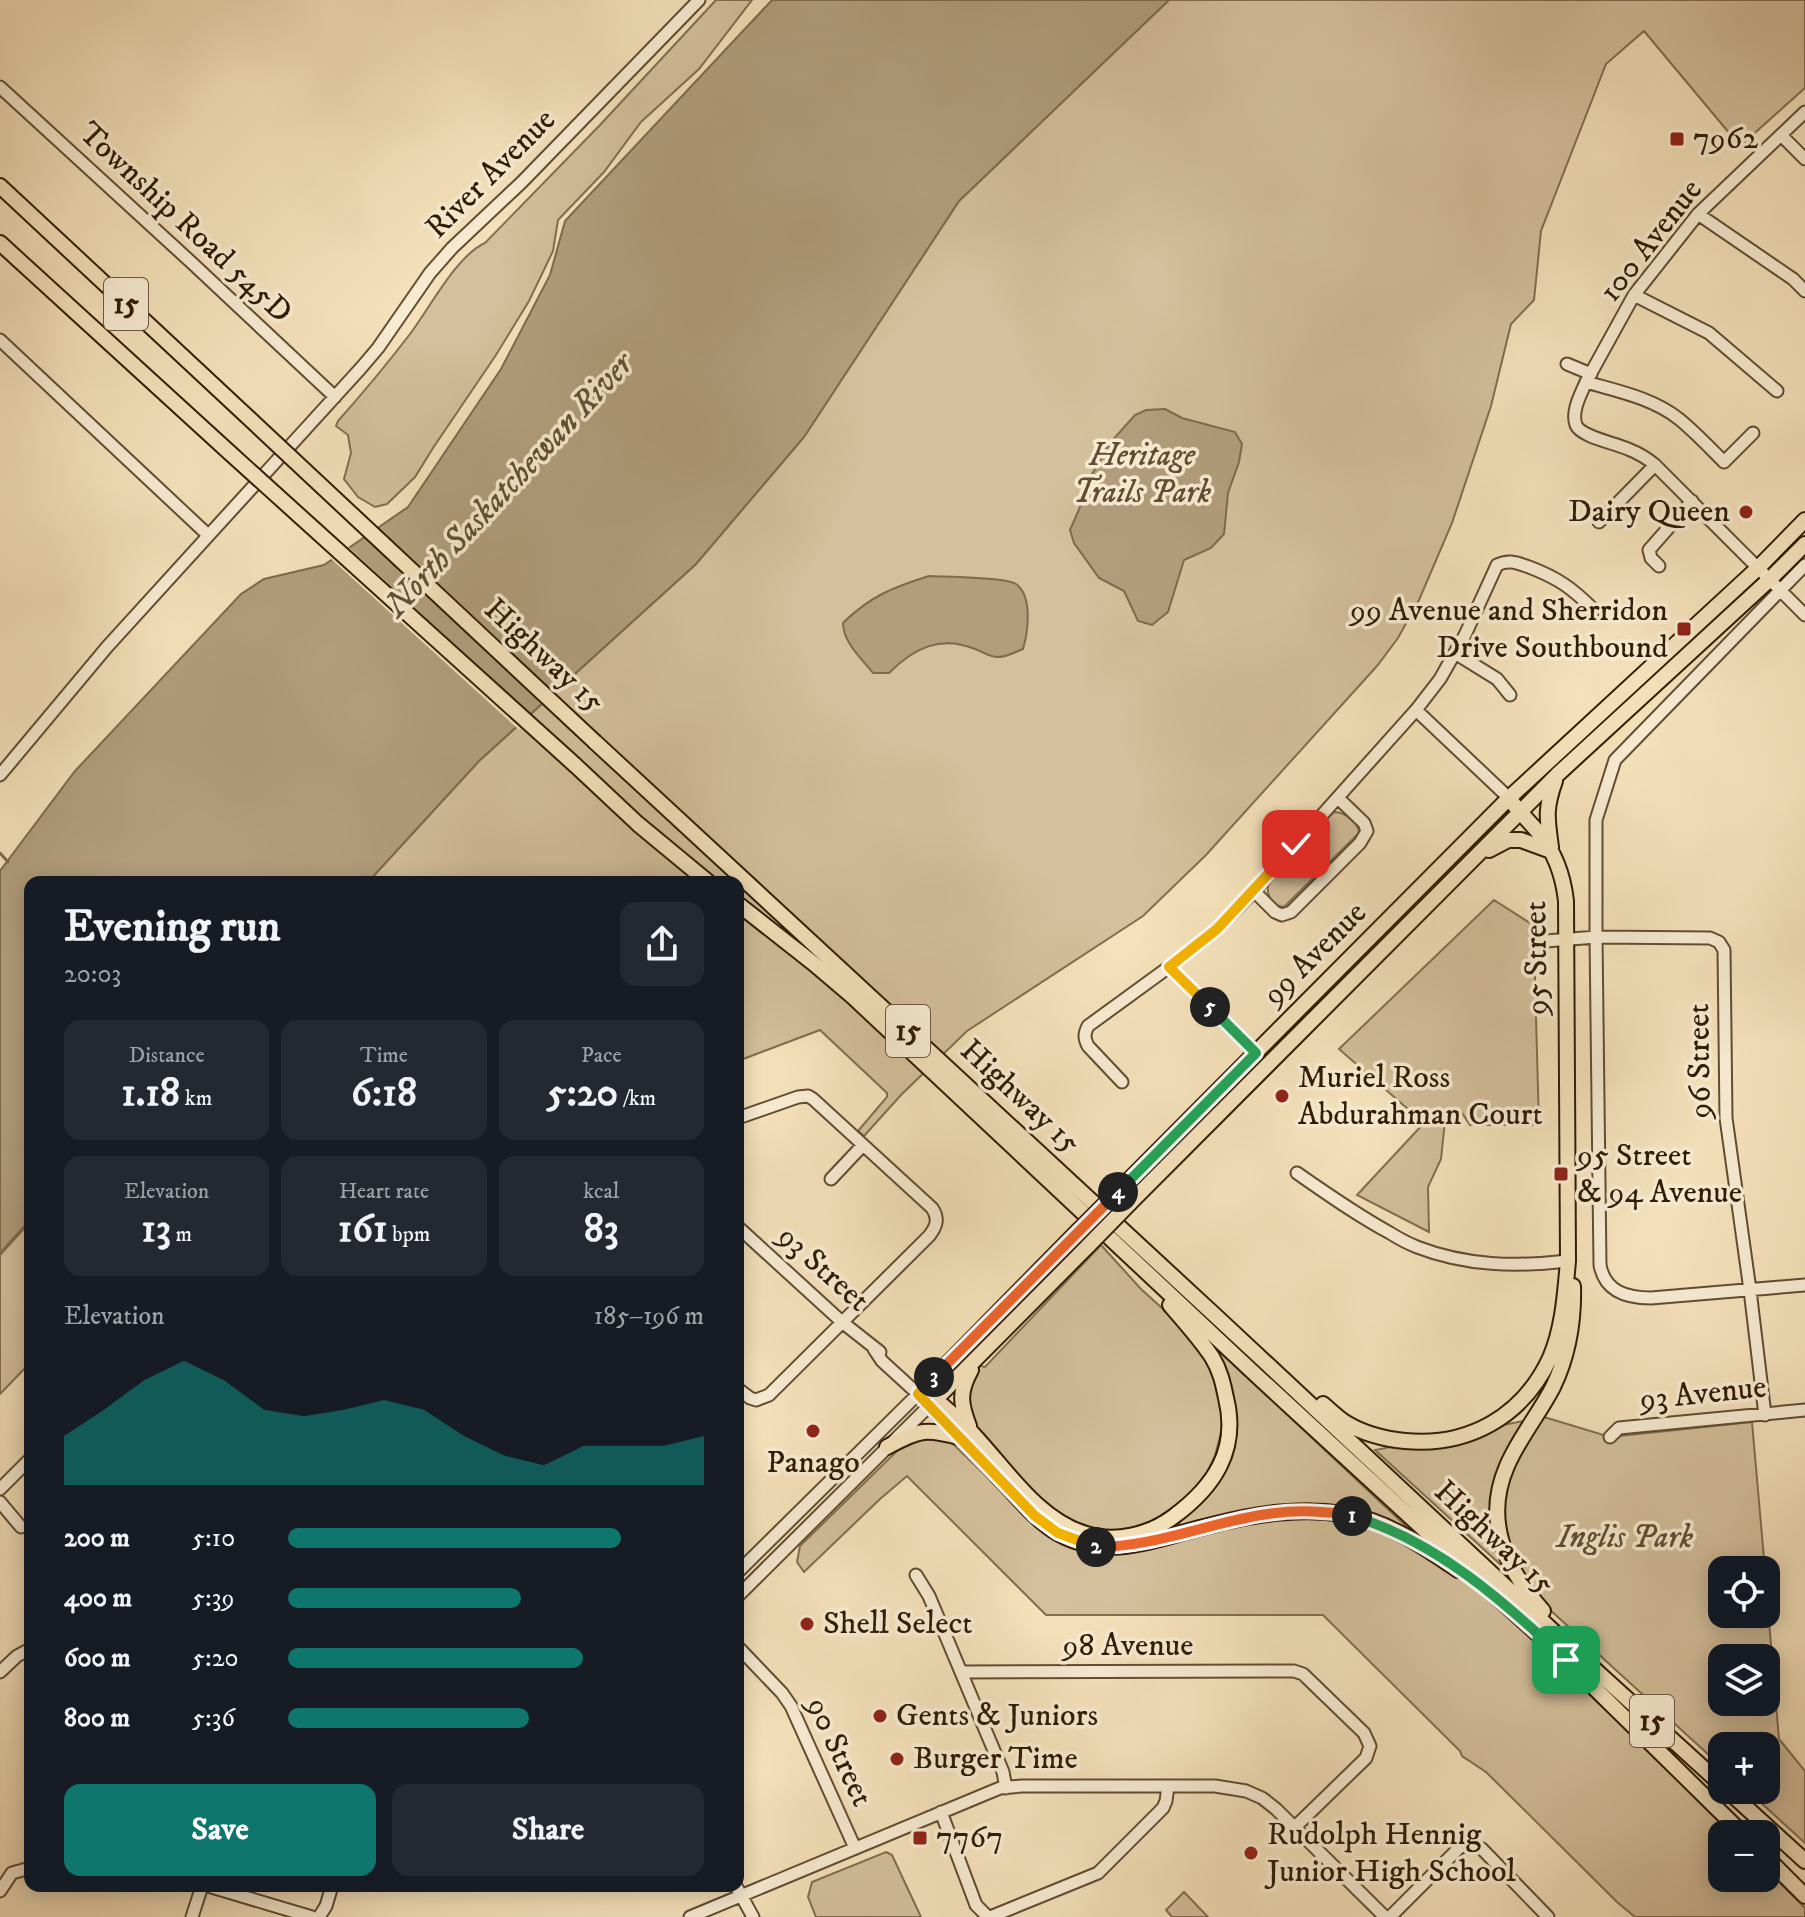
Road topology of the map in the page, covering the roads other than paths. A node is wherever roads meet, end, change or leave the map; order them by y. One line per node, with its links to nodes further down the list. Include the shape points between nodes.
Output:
1 (699, 0): 15 (street, River Avenue, via 452,248)
2 (0, 87): 15 (street, Township Road 545D)
3 (1805, 112): 4 (street, 100 Avenue)
4 (1781, 135): 5 (street); 7 (street, 100 Avenue)
5 (1805, 159)
6 (0, 186): 41 (main road, Highway 15 / 15, bridge)
7 (1698, 214): 9 (street); 10 (street, 100 Avenue)
8 (0, 243): 40 (main road, Highway 15, bridge)
9 (1805, 291)
10 (1634, 295): 13 (street, 100 Avenue); 14 (street, via 1709,333)
11 (0, 340): 21 (street)
12 (1567, 364): 13 (street)
13 (1588, 378): 16 (street, via 1666,411 1724,462); 17 (street, 100 Avenue, via 1575,412 1576,425)
14 (1777, 391)
15 (335, 397): 21 (street, River Avenue)
16 (1753, 433)
17 (1655, 465): 18 (street); 20 (street)
18 (1692, 501): 24 (street, via 1649,550); 25 (street)
19 (1805, 520): 25 (main road, 99 Avenue)
20 (1599, 522)
21 (208, 535): 34 (street, River Avenue)
22 (1805, 544): 26 (main road, 99 Avenue)
23 (1805, 565): 26 (street, 99 Avenue)
24 (1659, 566)
25 (1758, 568): 26 (street); 36 (main road, 99 Avenue)
26 (1774, 585): 28 (street); 32 (street, 99 Avenue); 33 (main road, 99 Avenue)
27 (1594, 610): 29 (street, via 1552,576 1503,562)
28 (1805, 615)
29 (1455, 653): 30 (street, via 1497,679); 31 (street)
30 (1510, 695)
31 (1416, 710): 35 (street); 36 (street, 95 Street)
32 (1615, 760): 45 (street, 95 Street, via 1596,820)
33 (1558, 774): 37 (main road, 99 Avenue); 38 (main road, via 1547,811)
34 (0, 775)
35 (1338, 798): 43 (street); 43 (street, via 1364,823 1367,831 1360,843 1291,912 1275,912)
36 (1509, 798): 37 (main road, 95 Street); 49 (main road, 99 Avenue)
37 (1520, 813): 38 (main road, 95 Street); 39 (main road, 99 Avenue)
38 (1552, 851): 39 (main road, via 1508,840); 46 (main road, 95 Street, via 1563,876)
39 (1476, 857): 62 (main road, 99 Avenue, bridge)
40 (701, 876)
41 (740, 876)
42 (744, 880): 60 (main road, Highway 15 / 15, bridge)
43 (1254, 891): 48 (street)
44 (744, 909): 57 (main road, Highway 15, via 853,997)
45 (1596, 937): 46 (street); 59 (street, 96 Street, via 1710,938 1722,945 1726,1118); 59 (street, 95 Street, via 1603,1276 1629,1296)
46 (1567, 940): 47 (street); 56 (main road, 95 Street)
47 (1546, 941)
48 (1169, 967): 49 (street); 50 (street, via 1085,1032 1088,1046)
49 (1256, 1053): 63 (main road, 99 Avenue, bridge)
50 (1122, 1082)
51 (744, 1116): 52 (street, via 808,1096)
52 (863, 1145): 54 (street); 61 (street, via 932,1208 937,1224)
53 (1297, 1173): 56 (street, via 1356,1215 1441,1255 1514,1266)
54 (831, 1179)
55 (744, 1232): 61 (street, 93 Street)
56 (1568, 1261): 60 (main road, via 1562,1319 1540,1375 1501,1418 1457,1438 1391,1439 1346,1423); 81 (main road, via 1573,1275 1571,1336 1553,1386 1508,1464 1496,1510 1499,1540 1513,1569)
57 (1140, 1266): 68 (main road, via 1213,1359 1228,1406 1225,1457 1193,1503 1150,1531 1107,1538 1086,1534 1040,1508); 78 (main road, Highway 15 / 15)
58 (1805, 1285): 59 (street)
59 (1750, 1290): 67 (street, 96 Street)
60 (1220, 1320): 81 (main road, Highway 15 / 15)
61 (842, 1322): 63 (street, 93 Street); 64 (street, via 769,1395 756,1400)
62 (977, 1357): 65 (main road, 99 Avenue); 68 (main road, via 962,1386)
63 (921, 1391): 65 (street, 93 Street); 75 (street, 99 Avenue)
64 (744, 1394)
65 (933, 1402): 68 (main road); 70 (street, 99 Avenue)
66 (1805, 1410): 67 (street, 93 Avenue)
67 (1765, 1415): 69 (street, 93 Avenue, via 1619,1428)
68 (967, 1434): 70 (main road, via 924,1431); 78 (main road, via 1035,1516 1058,1533 1095,1547 1151,1541 1281,1511 1346,1514 1422,1546)
69 (1610, 1437)
70 (887, 1447): 77 (street, 99 Avenue)
71 (24, 1465): 72 (street)
72 (0, 1489)
73 (0, 1502): 74 (street)
74 (21, 1527)
75 (744, 1566)
76 (916, 1575): 83 (street)
77 (744, 1590)
78 (1513, 1610): 89 (main road, Highway 15 / 15)
79 (24, 1652): 82 (street)
80 (744, 1653): 91 (street, 90 Street, via 787,1698)
81 (1581, 1657): 84 (main road, Highway 15 / 15)
82 (0, 1672)
83 (962, 1672): 86 (street); 90 (street, 98 Avenue, via 1303,1674 1364,1733 1370,1746 1366,1758)
84 (1708, 1772)
85 (1168, 1786): 86 (street); 90 (street, via 1246,1791); 108 (street, via 1163,1808 1098,1873)
86 (1006, 1788): 88 (street)
87 (1742, 1804): 92 (main road)
88 (941, 1812): 91 (street); 108 (street, via 976,1905)
89 (1729, 1820)
90 (1295, 1827): 109 (street)
91 (855, 1848): 95 (street)
92 (1805, 1861)
93 (24, 1870): 96 (street, via 12,1873)
94 (1780, 1871): 102 (main road)
95 (744, 1888)
96 (0, 1891)
97 (202, 1892): 103 (street)
98 (226, 1892): 104 (street)
99 (330, 1892): 105 (street)
100 (735, 1892): 106 (street)
101 (740, 1892): 107 (street)
102 (1805, 1896)
103 (192, 1917)
104 (312, 1917)
105 (319, 1917)
106 (690, 1917)
107 (753, 1917)
108 (989, 1917)
109 (1387, 1917): 110 (street, via 1469,1844 1482,1849)
110 (1548, 1917)

